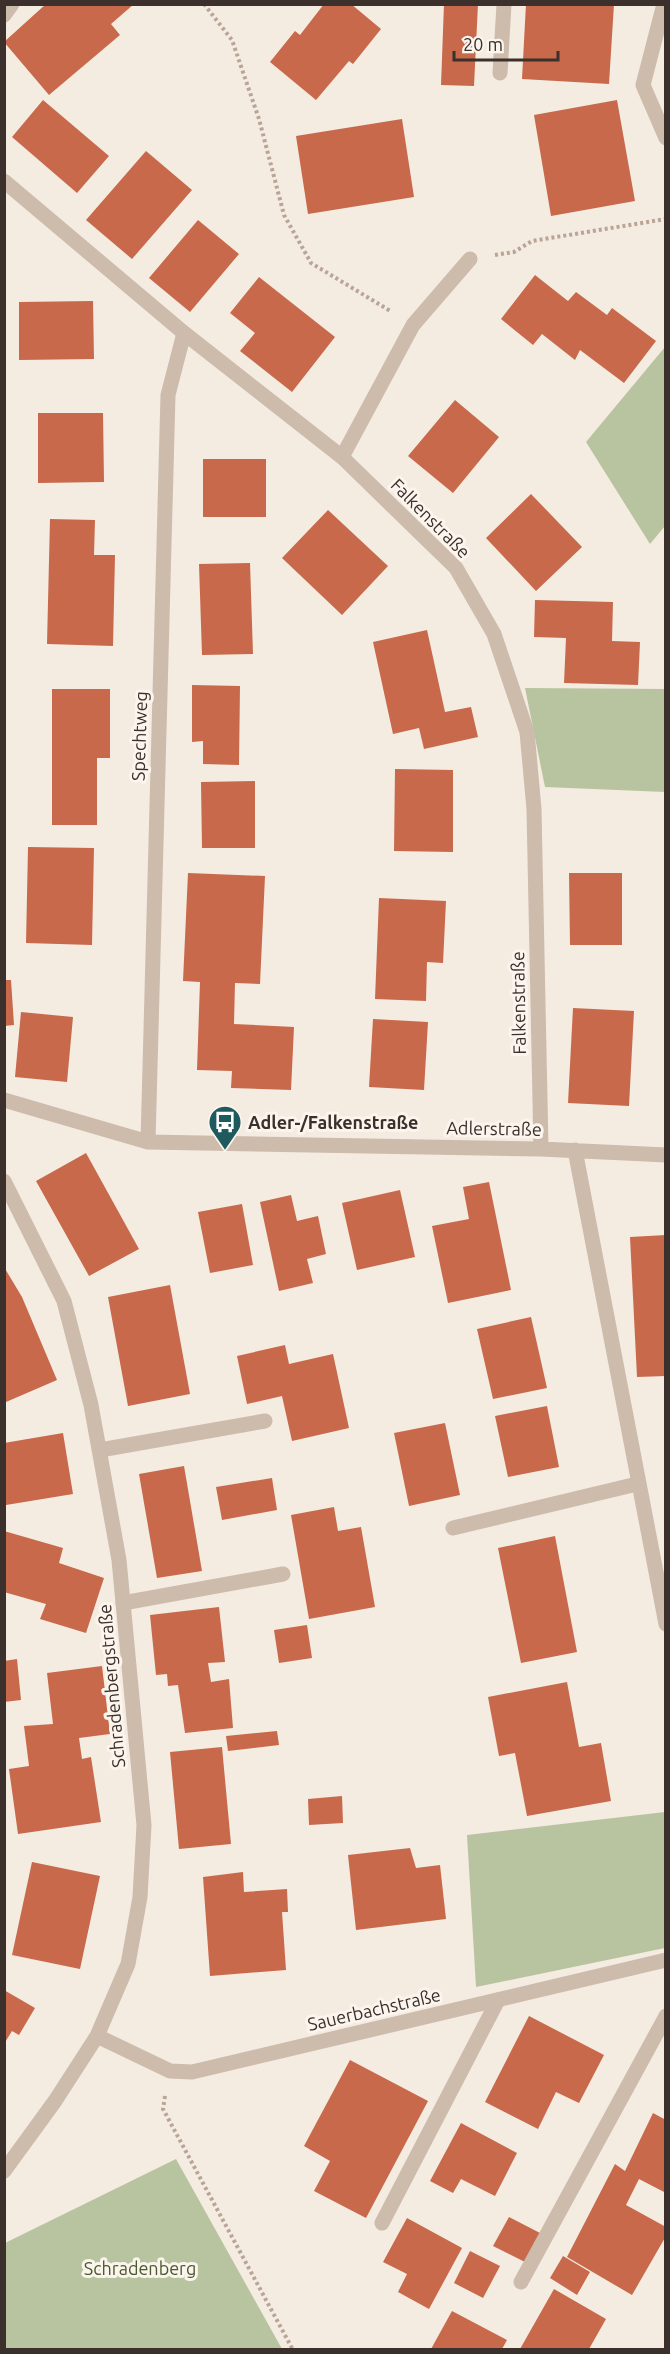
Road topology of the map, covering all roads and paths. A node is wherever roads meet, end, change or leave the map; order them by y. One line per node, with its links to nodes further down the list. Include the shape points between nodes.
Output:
1 (12, 4): 5 (street)
2 (204, 4): 12 (path, via 232,40 259,119 284,215 311,263)
3 (504, 4): 6 (street)
4 (664, 4): 7 (street, via 643,85)
5 (4, 15)
6 (500, 73)
7 (666, 138)
8 (4, 181): 13 (street, Falkenstraße)
9 (666, 219): 10 (path, via 532,241)
10 (514, 252)
11 (470, 259): 12 (street)
12 (413, 325): 14 (street)
13 (184, 333): 14 (street, Falkenstraße); 16 (street, Spechtweg, via 168,395)
14 (342, 457): 17 (street, Falkenstraße, via 456,568 494,634 526,732 534,809)
15 (4, 1100): 16 (street, Adlerstraße)
16 (148, 1142): 17 (street, Adlerstraße)
17 (541, 1149): 18 (street, Adlerstraße)
18 (575, 1150): 19 (street, Adlerstraße); 23 (street)
19 (666, 1155)
20 (4, 1180): 22 (street, Schradenbergstraße, via 64,1301)
21 (265, 1421): 22 (street)
22 (100, 1450): 26 (street, Schradenbergstraße)
23 (637, 1484): 24 (street); 27 (street)
24 (453, 1528)
25 (283, 1574): 26 (street)
26 (123, 1603): 31 (street, Schradenbergstraße, via 144,1825 140,1897 128,1964)
27 (666, 1624)
28 (666, 1960): 29 (street, Sauerbachstraße)
29 (498, 2000): 32 (street, Sauerbachstraße, via 192,2072); 34 (street)
30 (666, 2016): 35 (street)
31 (97, 2036): 32 (street, Sauerbachstraße); 33 (street, Schradenbergstraße)
32 (170, 2071): 36 (path, via 163,2109)
33 (4, 2171)
34 (382, 2223)
35 (521, 2282)
36 (293, 2349)

